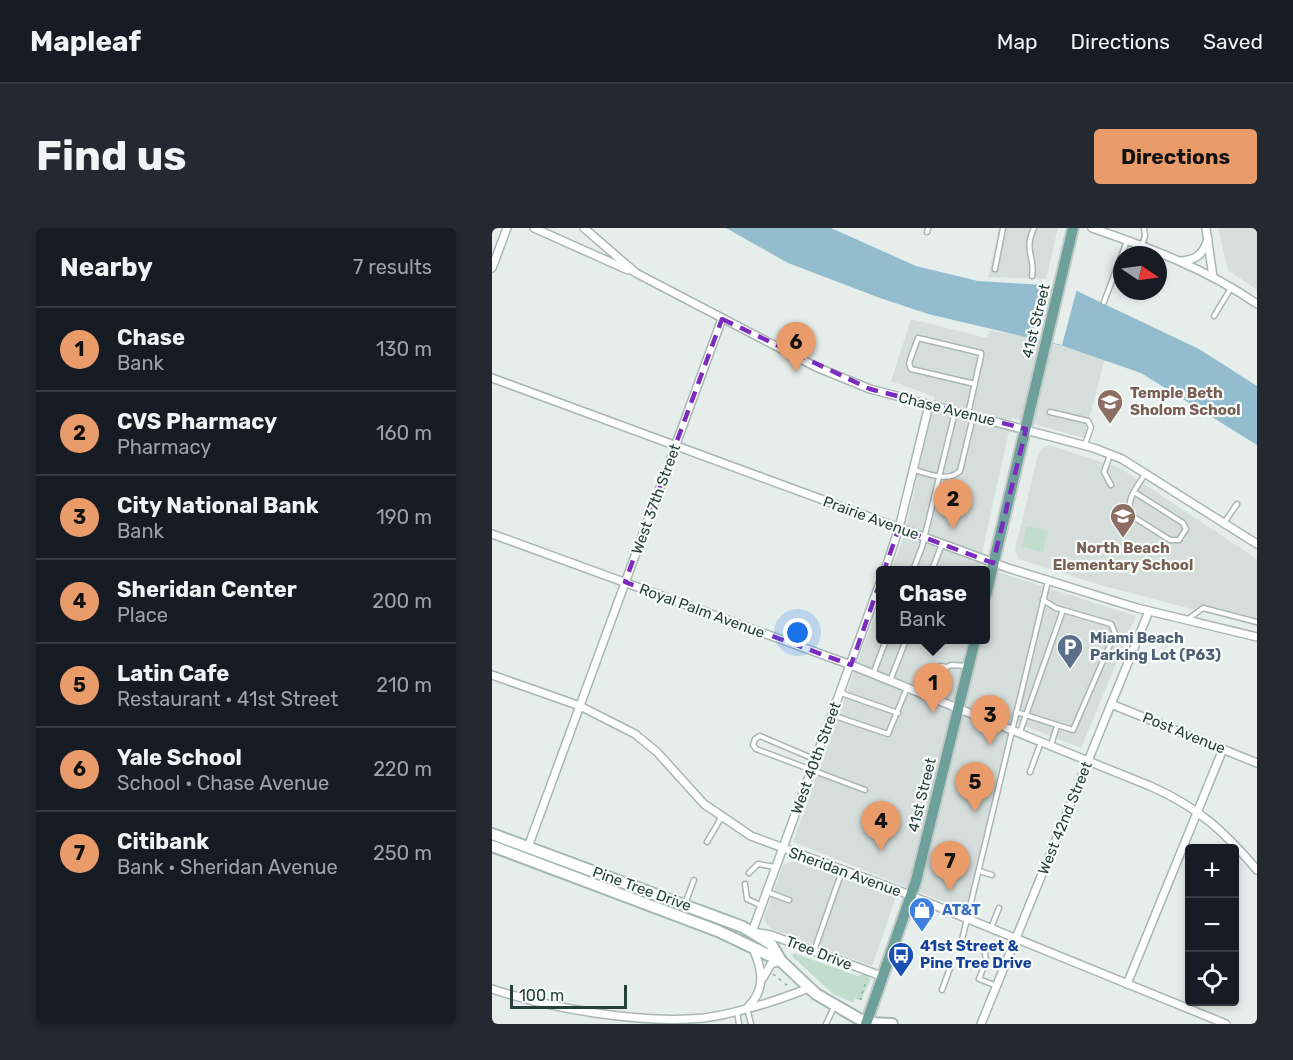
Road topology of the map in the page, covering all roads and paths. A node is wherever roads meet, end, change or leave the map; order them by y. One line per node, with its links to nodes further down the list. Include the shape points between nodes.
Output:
1 (507, 228): 15 (street)
2 (534, 228): 17 (street, Chase Avenue)
3 (584, 228): 17 (street, Chase Avenue)
4 (1003, 228): 16 (lane)
5 (1034, 228): 18 (lane, via 1028,253 1034,267)
6 (1073, 228): 31 (main road, 41st Street)
7 (1092, 228): 11 (street)
8 (1144, 228): 12 (lane)
9 (1206, 228): 10 (street)
10 (1208, 239): 14 (street, via 1199,256); 19 (street)
11 (1127, 240): 12 (street); 21 (lane)
12 (1142, 246)
13 (1167, 257): 14 (street)
14 (1180, 262): 19 (street)
15 (492, 268)
16 (995, 269)
17 (636, 273): 24 (street, Chase Avenue)
18 (1032, 276)
19 (1213, 277): 20 (street)
20 (1232, 288): 22 (street); 23 (lane)
21 (1104, 302)
22 (1257, 304)
23 (1214, 316)
24 (722, 319): 27 (street, Chase Avenue, via 816,367 870,389); 33 (street, West 37th Street)
25 (492, 378): 33 (street, Prairie Avenue)
26 (975, 384): 26 (lane, via 981,353 918,338 909,363 911,369); 30 (lane)
27 (929, 405): 28 (street, Chase Avenue); 35 (street)
28 (955, 411): 30 (street, Chase Avenue); 37 (lane)
29 (1050, 412): 32 (lane, via 1088,421)
30 (970, 415): 31 (street, Chase Avenue); 37 (lane, via 960,471 953,477)
31 (1026, 429): 32 (street, Chase Avenue); 47 (main road, 41st Street)
32 (1085, 445): 34 (street, Chase Avenue)
33 (676, 447): 42 (street, Prairie Avenue); 53 (street, West 37th Street)
34 (1111, 454): 36 (street, Chase Avenue); 38 (lane, via 1104,472)
35 (914, 470): 37 (lane); 42 (street)
36 (1145, 474): 39 (lane); 41 (street, Chase Avenue)
37 (939, 476): 44 (lane)
38 (1111, 484)
39 (1134, 492): 39 (lane, via 1184,523 1186,529 1179,540 1170,540 1132,516 1128,505)
40 (1237, 504): 41 (lane)
41 (1224, 523): 46 (street, Chase Avenue)
42 (899, 528): 44 (street, Prairie Avenue); 48 (street)
43 (492, 534): 53 (street, Royal Palm Avenue)
44 (923, 537): 45 (street, Prairie Avenue); 49 (lane)
45 (942, 544): 47 (street, Prairie Avenue); 50 (lane)
46 (1257, 544)
47 (993, 563): 51 (main road, 41st Street); 52 (street, Prairie Avenue)
48 (886, 566)
49 (914, 566)
50 (934, 566)
51 (990, 577)
52 (1048, 581): 55 (lane); 57 (street, Prairie Avenue)
53 (625, 582): 64 (street, Royal Palm Avenue); 75 (street, West 37th Street)
54 (876, 595): 64 (street, West 40th Street)
55 (1043, 600): 56 (lane); 77 (lane)
56 (1064, 610): 79 (lane); 81 (lane, via 1111,624 1115,633 1077,726 1070,730)
57 (1149, 611): 58 (street, Prairie Avenue); 74 (street, West 42nd Street)
58 (1188, 620): 59 (lane, via 1203,608); 60 (street, Prairie Avenue)
59 (1257, 622)
60 (1257, 637)
61 (884, 644): 67 (lane)
62 (904, 644): 70 (lane)
63 (974, 644): 65 (main road, 41st Street)
64 (851, 665): 67 (street, Royal Palm Avenue); 72 (street, West 40th Street)
65 (968, 666): 66 (lane, via 951,665); 76 (main road, 41st Street)
66 (944, 669)
67 (873, 674): 70 (street, Royal Palm Avenue)
68 (492, 675): 75 (street, Sheridan Avenue)
69 (934, 675): 73 (lane, via 928,678)
70 (890, 681): 71 (street, Royal Palm Avenue)
71 (907, 688): 73 (street, Royal Palm Avenue); 78 (lane)
72 (840, 693): 78 (lane); 80 (street, West 40th Street)
73 (921, 694): 76 (street, Royal Palm Avenue)
74 (1112, 704): 86 (street, Post Avenue); 88 (street, West 42nd Street)
75 (580, 706): 94 (street, Sheridan Avenue, via 635,734); 98 (street, West 37th Street)
76 (958, 708): 82 (street, Royal Palm Avenue); 109 (main road, 41st Street)
77 (1016, 712): 79 (lane); 82 (lane)
78 (898, 713): 80 (lane, via 888,734)
79 (1028, 714): 81 (lane); 83 (lane)
80 (832, 715): 87 (street, West 40th Street)
81 (1057, 726): 85 (lane)
82 (1012, 730): 83 (street, Royal Palm Avenue); 103 (lane)
83 (1020, 734): 84 (street, Royal Palm Avenue)
84 (1041, 742): 85 (street, Royal Palm Avenue); 91 (lane)
85 (1050, 746): 88 (street, Royal Palm Avenue)
86 (1223, 749): 89 (street, Post Avenue); 93 (street)
87 (816, 759): 90 (street, West 40th Street); 90 (lane, via 760,736 755,739 756,749)
88 (1088, 761): 93 (street, Royal Palm Avenue, via 1164,792); 118 (street, West 42nd Street)
89 (1257, 763)
90 (812, 769): 92 (lane); 99 (street, West 40th Street)
91 (1030, 772)
92 (865, 790)
93 (1198, 811): 101 (street, Royal Palm Avenue, via 1222,830); 129 (street)
94 (721, 818): 96 (lane); 99 (street, Sheridan Avenue)
95 (492, 834): 98 (main road, Pine Tree Drive)
96 (707, 842)
97 (492, 846): 117 (main road, Pine Tree Drive)
98 (528, 847): 111 (main road, Pine Tree Drive)
99 (783, 849): 100 (street, West 40th Street); 102 (street, Sheridan Avenue)
100 (776, 867): 104 (lane, via 758,864); 108 (street, West 40th Street)
101 (1257, 870)
102 (842, 871): 109 (street, Sheridan Avenue); 121 (lane)
103 (979, 871): 105 (lane); 114 (lane)
104 (749, 873)
105 (992, 875)
106 (694, 880): 111 (lane)
107 (745, 884): 112 (lane, via 747,899)
108 (767, 892): 110 (lane); 112 (street, West 40th Street)
109 (911, 896): 114 (street, Sheridan Avenue); 127 (main road, 41st Street)
110 (789, 900)
111 (685, 905): 116 (main road, Pine Tree Drive)
112 (762, 906): 116 (street, West 40th Street)
113 (999, 908): 115 (lane)
114 (968, 919): 115 (street, Sheridan Avenue); 119 (lane)
115 (991, 928): 118 (street, Sheridan Avenue)
116 (752, 932): 117 (main road, via 745,937); 121 (street, Tree Drive); 123 (main road, Pine Tree Drive, via 771,944)
117 (732, 936): 120 (main road, Pine Tree Drive)
118 (1016, 938): 129 (street, Sheridan Avenue); 130 (street, West 42nd Street)
119 (961, 944)
120 (752, 947): 123 (main road, Pine Tree Drive); 128 (street)
121 (814, 951): 127 (street, Tree Drive)
122 (985, 953): 130 (lane, via 979,979)
123 (782, 961): 128 (street, via 771,964); 132 (main road, Pine Tree Drive)
124 (950, 968): 134 (lane)
125 (770, 971): 131 (path)
126 (868, 975): 135 (path)
127 (884, 977): 142 (main road, 41st Street)
128 (762, 979): 137 (street, via 760,992)
129 (1127, 984): 145 (street, Sheridan Avenue)
130 (996, 986): 144 (street, West 42nd Street)
131 (789, 987)
132 (809, 988): 136 (main road, Pine Tree Drive); 137 (street)
133 (492, 989): 138 (street, via 576,1010 652,1018 685,1019)
134 (942, 990)
135 (860, 1000)
136 (834, 1007): 141 (lane); 142 (main road, Pine Tree Drive)
137 (747, 1008): 138 (street); 140 (lane)
138 (737, 1011): 139 (lane)
139 (739, 1024)
140 (751, 1024)
141 (826, 1024)
142 (867, 1024): 143 (main road, Pine Tree Drive)
143 (892, 1024)
144 (981, 1024)
145 (1226, 1024)

